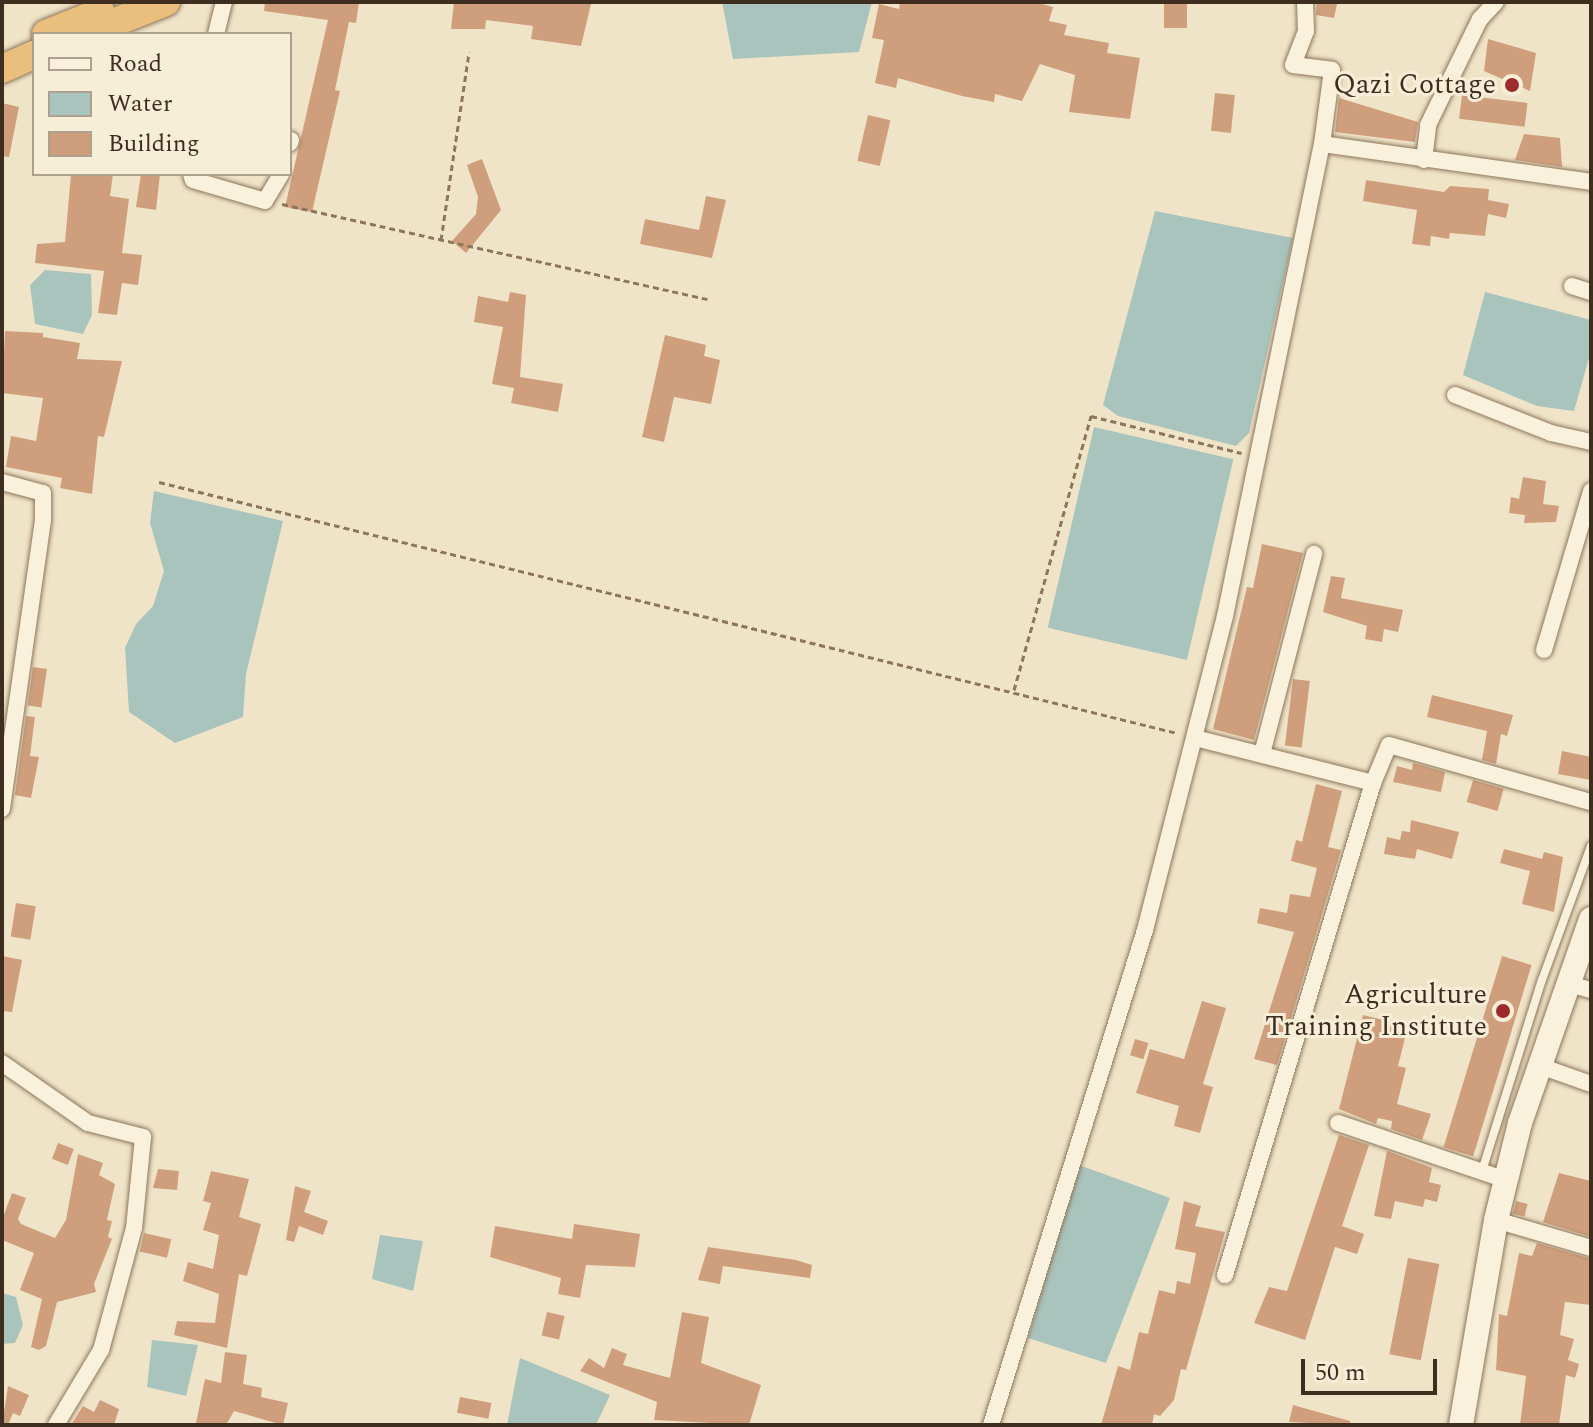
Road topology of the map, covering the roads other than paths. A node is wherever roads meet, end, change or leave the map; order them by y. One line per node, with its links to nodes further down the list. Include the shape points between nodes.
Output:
1 (125, 2): 6 (highway)
2 (166, 2): 7 (highway)
3 (224, 2): 8 (street)
4 (1305, 2): 13 (street, via 1306,31 1293,65 1332,70)
5 (1496, 2): 14 (street, via 1480,19 1428,125)
6 (51, 32)
7 (90, 32)
8 (216, 32)
9 (32, 40): 10 (highway)
10 (2, 53)
11 (32, 56): 12 (highway)
12 (2, 69)
13 (1322, 144): 14 (street); 26 (street)
14 (1424, 160): 17 (street)
15 (192, 176): 16 (street, via 265,201)
16 (280, 176)
17 (1591, 182)
18 (1572, 286): 19 (street)
19 (1591, 292)
20 (1455, 395): 21 (street, via 1551,433)
21 (1591, 442)
22 (2, 482): 30 (street, via 43,493 43,520)
23 (1591, 491): 25 (street)
24 (1314, 554): 27 (street)
25 (1544, 650)
26 (1195, 738): 27 (street); 45 (street, via 1145,930)
27 (1262, 754): 28 (street)
28 (1373, 783): 29 (street, via 1389,745); 43 (street)
29 (1591, 802)
30 (2, 809)
31 (1591, 846): 39 (lane)
32 (1591, 919): 33 (main road)
33 (1566, 983): 34 (street); 36 (main road)
34 (1591, 990)
35 (2, 1063): 44 (street, via 88,1123 143,1137 134,1228 101,1350)
36 (1540, 1066): 37 (street); 40 (main road)
37 (1591, 1084)
38 (1338, 1123): 39 (street)
39 (1482, 1172): 40 (street)
40 (1506, 1180): 41 (main road)
41 (1496, 1220): 42 (street); 46 (main road)
42 (1591, 1248)
43 (1225, 1275)
44 (56, 1425)
45 (991, 1425)
46 (1461, 1425)

